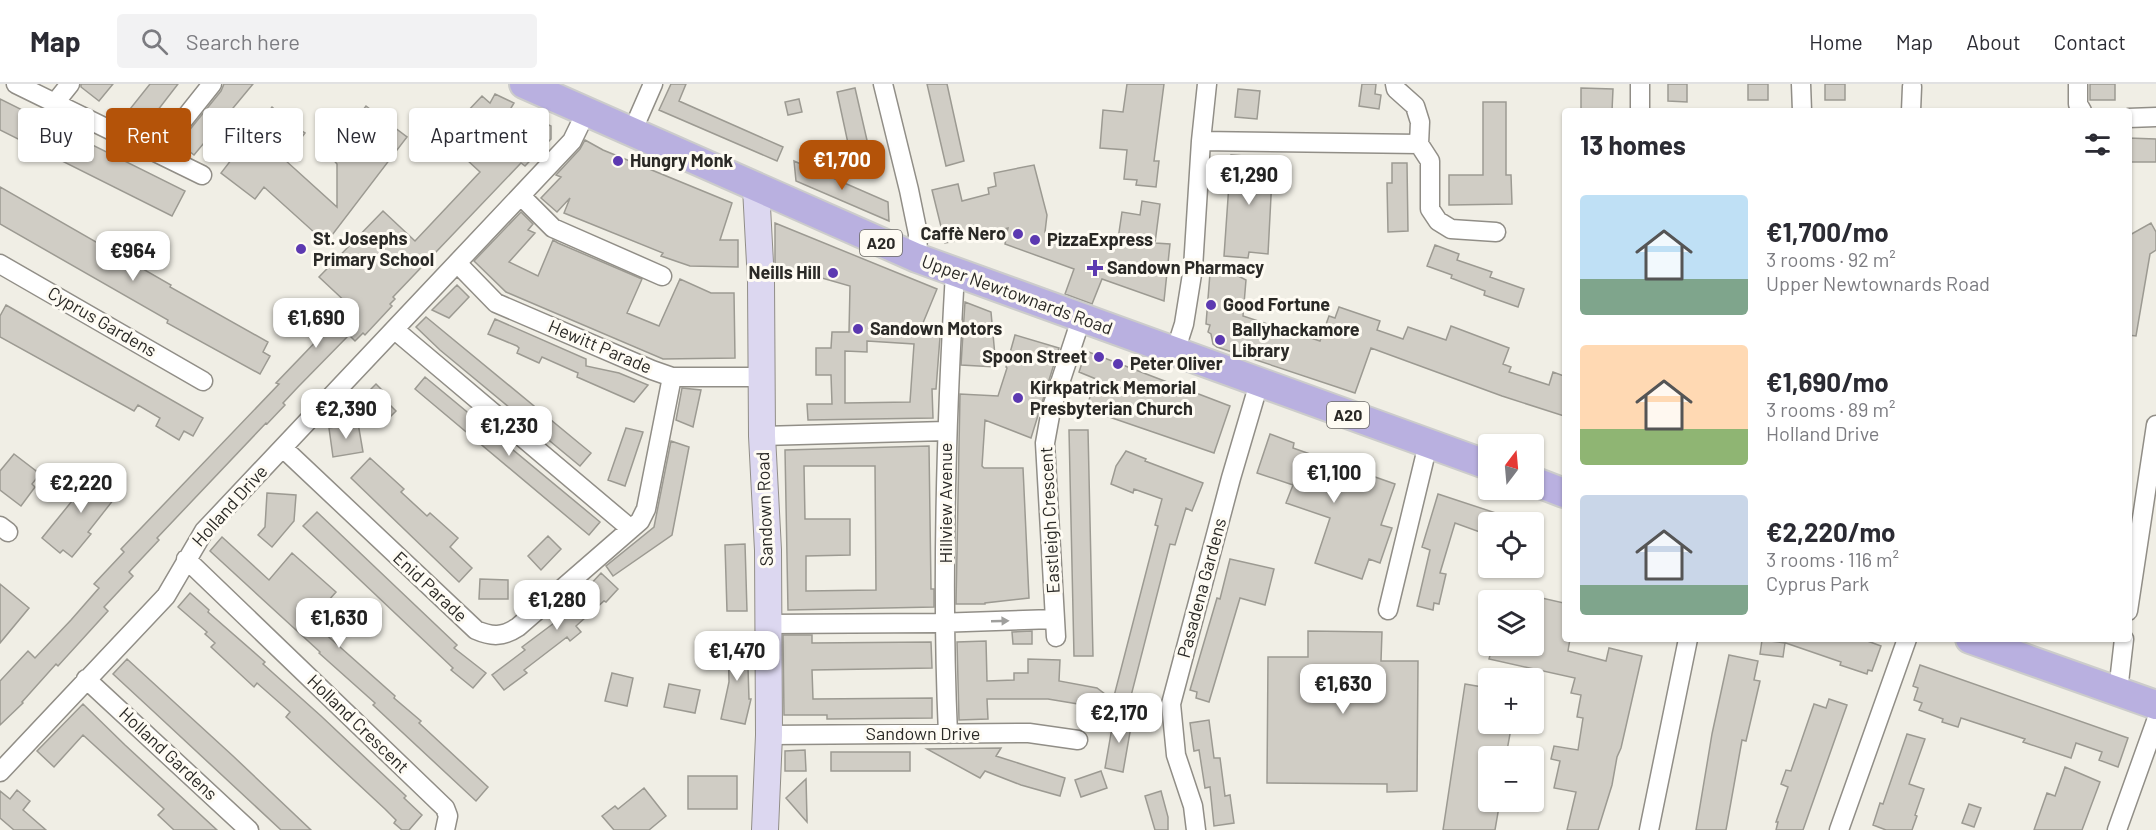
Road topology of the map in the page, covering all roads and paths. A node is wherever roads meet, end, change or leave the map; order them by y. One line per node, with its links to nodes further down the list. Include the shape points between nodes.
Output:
1 (16, 84): 13 (street)
2 (70, 84): 13 (street)
3 (212, 84): 18 (street)
4 (653, 84): 23 (street)
5 (883, 84): 31 (street, via 912,201 919,244)
6 (1207, 84): 24 (street)
7 (1395, 84): 25 (street, via 1415,106 1420,122)
8 (1640, 84): 14 (street)
9 (1802, 84): 15 (street)
10 (2078, 84): 17 (street)
11 (530, 85): 19 (main road, Upper Newtownards Road / A20)
12 (1912, 87): 16 (street)
13 (54, 104): 22 (street)
14 (1640, 108)
15 (1802, 108)
16 (1911, 108)
17 (2080, 108)
18 (191, 110)
19 (586, 112): 23 (main road, Upper Newtownards Road / A20); 29 (street, Holland Drive, via 572,141)
20 (2156, 117): 21 (street)
21 (2132, 118)
22 (106, 129)
23 (632, 132): 28 (main road, Upper Newtownards Road / A20)
24 (1201, 141): 25 (street); 38 (street, via 1193,268)
25 (1419, 144): 30 (street, via 1430,161 1430,209 1438,221 1451,229)
26 (175, 162): 27 (street)
27 (202, 175)
28 (756, 188): 31 (main road, Upper Newtownards Road / A20); 40 (street, Sandown Road)
29 (521, 196): 32 (street, Holland Drive); 35 (street, via 553,228)
30 (1496, 231)
31 (917, 258): 34 (main road, Upper Newtownards Road / A20)
32 (457, 262): 37 (street, Holland Drive); 39 (street, Hewitt Parade, via 496,303)
33 (0, 264): 41 (street, Cyprus Gardens)
34 (955, 273): 36 (main road, Upper Newtownards Road / A20); 44 (street, Hillview Avenue)
35 (662, 276)
36 (1081, 319): 38 (main road, Upper Newtownards Road / A20); 55 (street, Eastleigh Crescent, one-way to 36, via 1055,628 1045,443)
37 (395, 330): 47 (street, Holland Drive); 51 (street)
38 (1175, 352): 42 (main road, Upper Newtownards Road / A20)
39 (672, 377): 40 (street, Hewitt Parade); 51 (street, Enid Parade, via 646,509)
40 (762, 377): 45 (street, Sandown Road)
41 (203, 381)
42 (1259, 383): 46 (main road, Upper Newtownards Road / A20); 72 (street, Pasadena Gardens, via 1171,704 1176,755 1193,806)
43 (2156, 425): 53 (street)
44 (946, 431): 45 (street); 55 (street, Hillview Avenue)
45 (762, 436): 56 (street, Sandown Road, via 768,550)
46 (1428, 444): 48 (main road, Upper Newtownards Road / A20); 54 (street)
47 (283, 448): 51 (street, Enid Parade, via 476,630 486,634 508,634 518,627); 52 (street, Holland Drive, via 204,531)
48 (1478, 462)
49 (1544, 485): 50 (main road)
50 (1562, 492)
51 (631, 529)
52 (186, 559): 61 (street, Holland Drive, via 166,596); 69 (street, Holland Crescent, via 445,808)
53 (2132, 584)
54 (1388, 610)
55 (945, 622): 56 (street, Eastleigh Crescent); 65 (street, Hillview Avenue)
56 (766, 624): 66 (street, Sandown Road)
57 (1687, 642): 73 (street)
58 (1906, 642): 74 (street)
59 (1979, 642): 62 (main road)
60 (2124, 642): 62 (street)
61 (87, 679): 68 (street, Holland Drive); 70 (street, Holland Gardens)
62 (2118, 691): 63 (main road)
63 (2156, 705)
64 (2156, 722): 75 (street)
65 (948, 734): 66 (street, Sandown Drive); 67 (street, Sandown Drive, via 1029,734)
66 (769, 735): 71 (street, Sandown Road)
67 (1078, 740)
68 (0, 772)
69 (447, 823)
70 (249, 830)
71 (765, 830)
72 (1196, 830)
73 (1649, 830)
74 (1839, 830)
75 (2117, 830)

